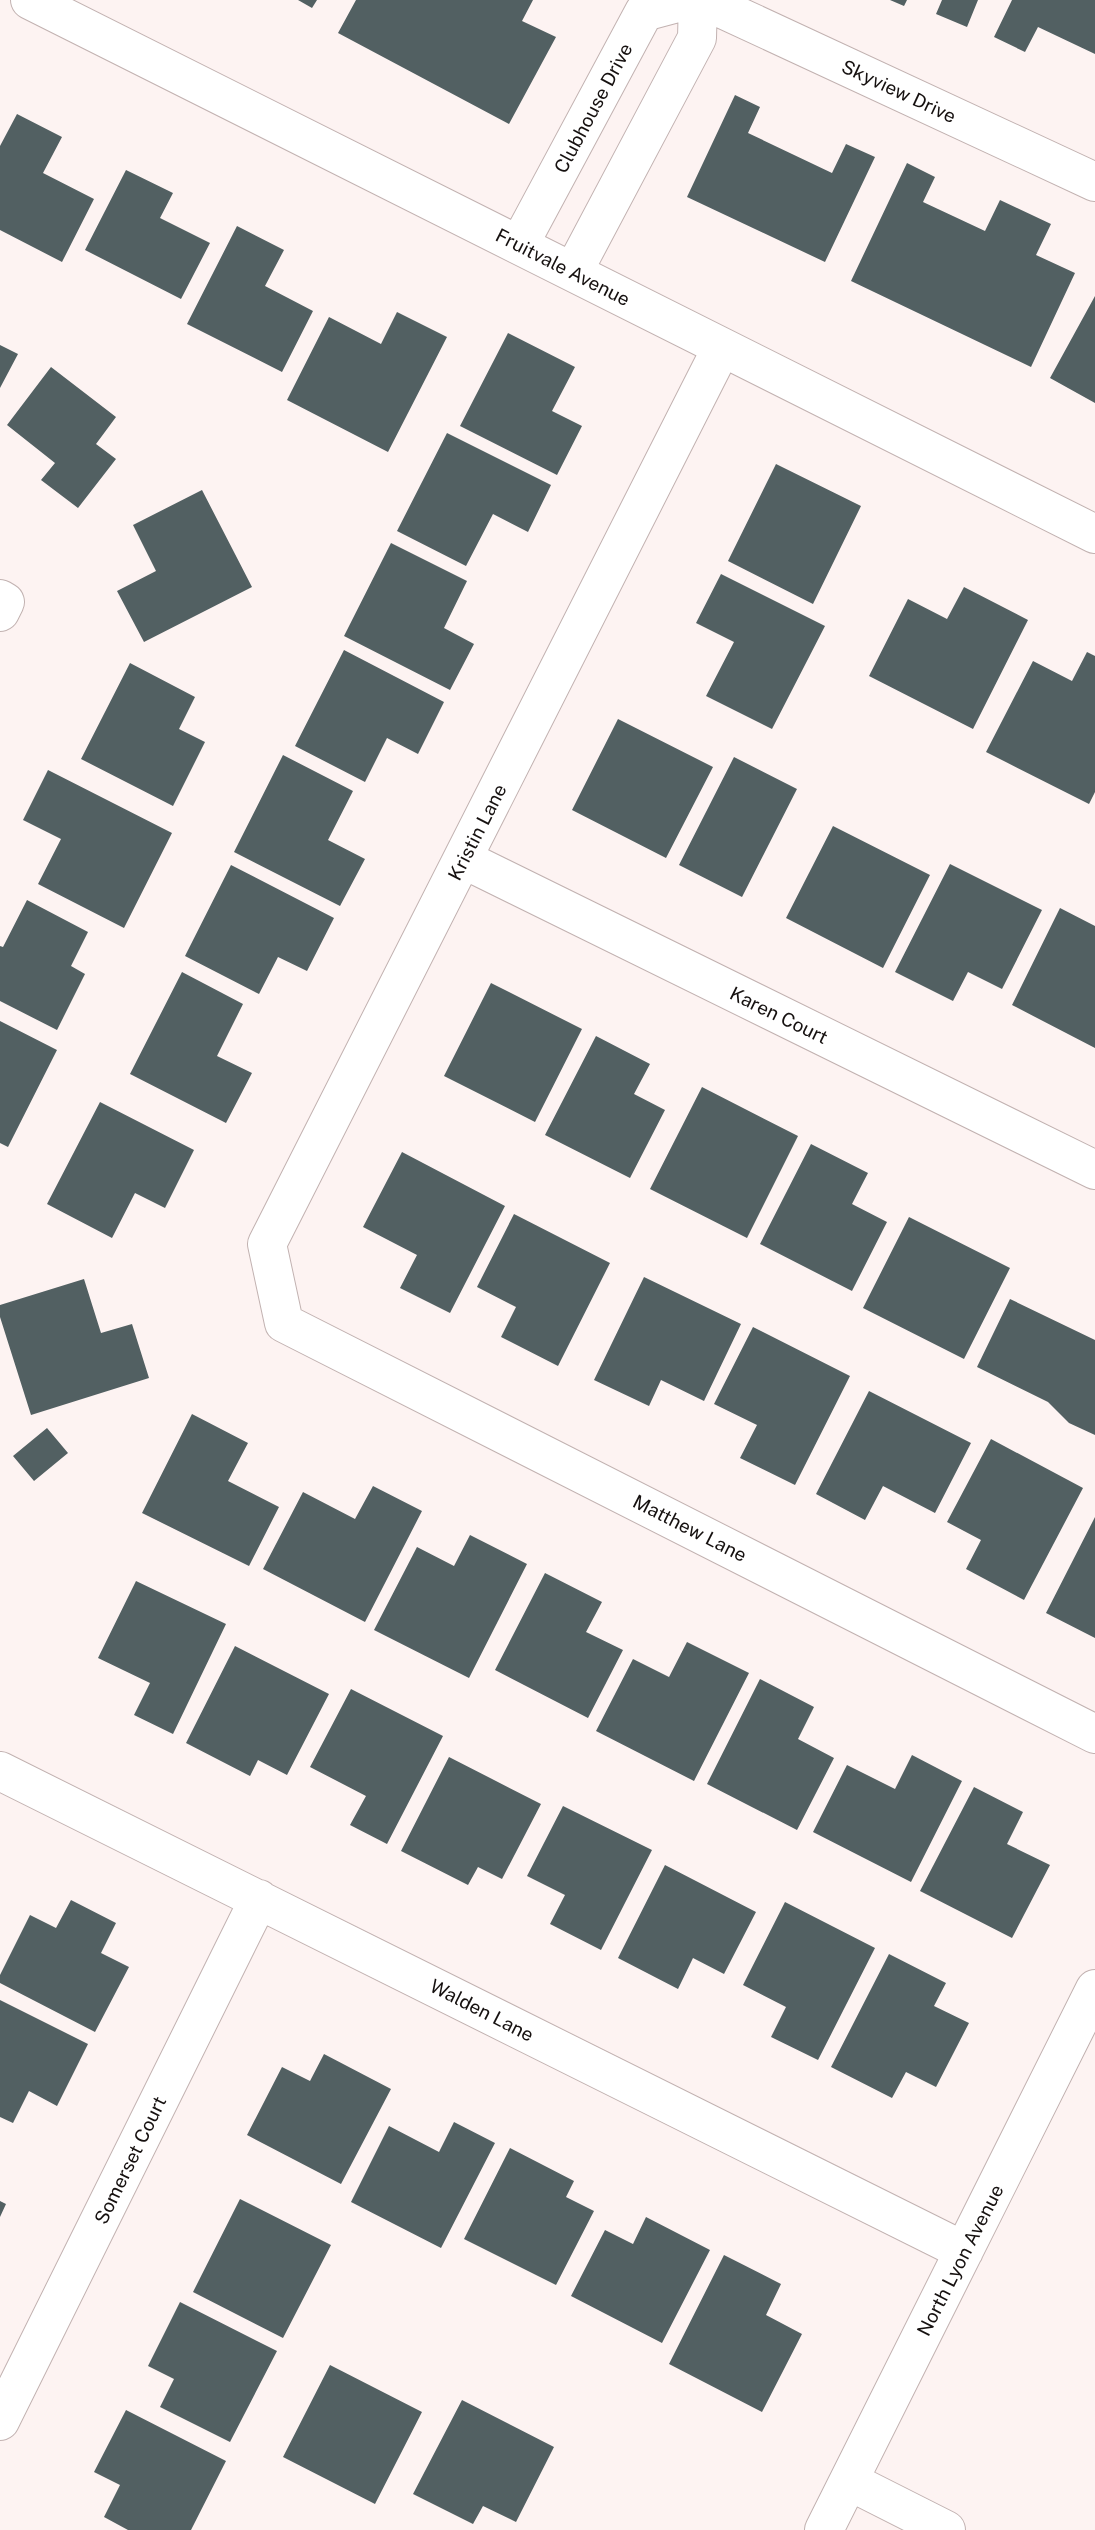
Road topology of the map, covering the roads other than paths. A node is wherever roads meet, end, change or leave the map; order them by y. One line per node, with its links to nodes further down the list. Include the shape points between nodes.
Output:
1 (30, 0): 5 (street, Fruitvale Avenue)
2 (689, 0): 5 (street, Clubhouse Drive, via 644,12)
3 (700, 0): 4 (street, Skyview Drive); 6 (street, via 698,38)
4 (1095, 182)
5 (519, 245): 6 (street, Fruitvale Avenue)
6 (573, 272): 7 (street, Fruitvale Avenue)
7 (722, 347): 8 (street, Fruitvale Avenue); 9 (street, Kristin Lane)
8 (1095, 534)
9 (463, 859): 10 (street, Karen Court); 11 (street, Kristin Lane, via 267,1244)
10 (1095, 1170)
11 (284, 1323): 12 (street, Matthew Lane)
12 (1095, 1734)
13 (0, 1771): 14 (street, Walden Lane)
14 (259, 1899): 16 (street, Walden Lane); 17 (street, Somerset Court)
15 (1095, 1989): 16 (street, North Lyon Avenue)
16 (964, 2251): 18 (street, North Lyon Avenue)
17 (0, 2421)
18 (849, 2481): 19 (street, North Lyon Avenue); 20 (street)
19 (824, 2530)
20 (946, 2530)

